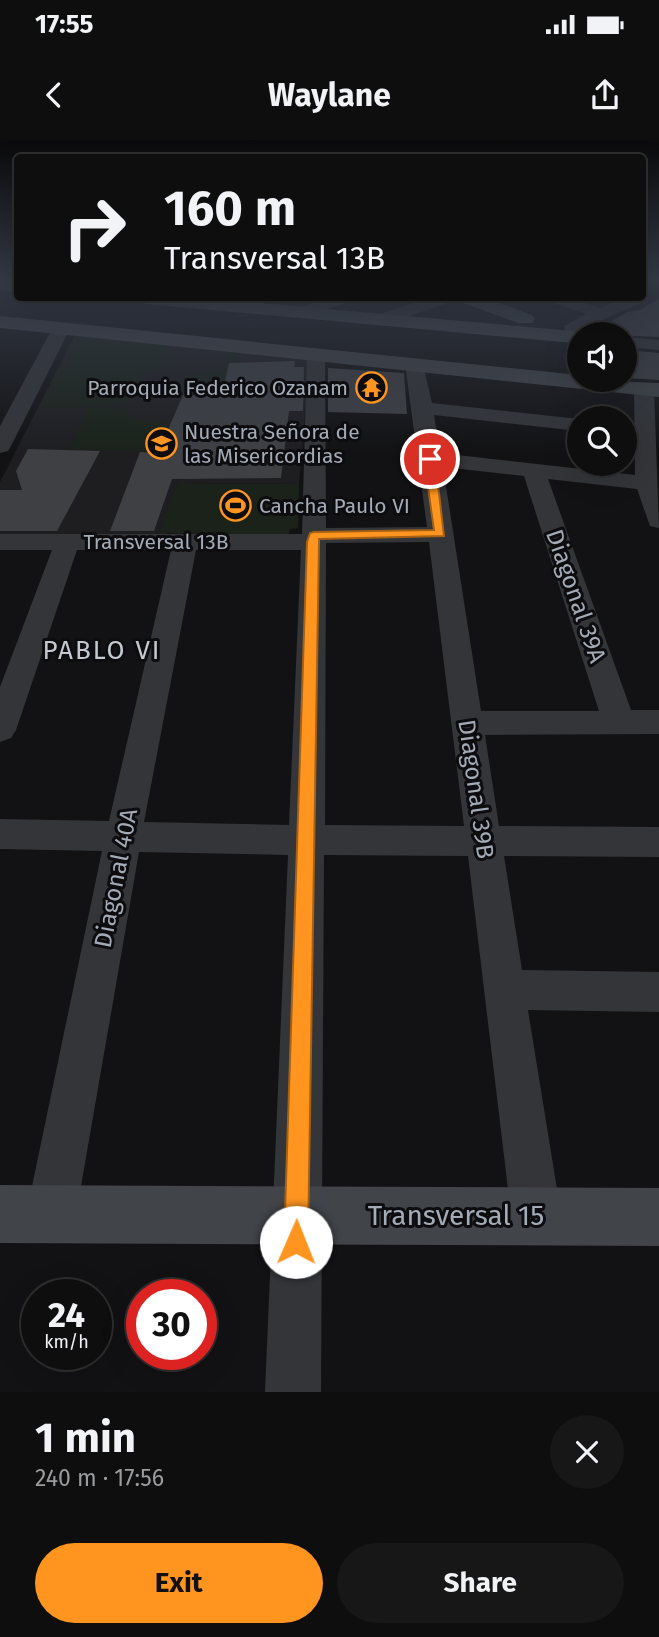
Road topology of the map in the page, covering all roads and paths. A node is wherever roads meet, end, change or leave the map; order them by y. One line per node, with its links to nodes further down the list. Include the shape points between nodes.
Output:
1 (55, 337): 9 (street)
2 (150, 337): 5 (street)
3 (637, 343): 4 (street)
4 (659, 345)
5 (316, 355): 6 (street); 19 (street)
6 (414, 365): 7 (street); 10 (street, Diagonal 39B)
7 (567, 380)
8 (651, 389): 12 (street)
9 (10, 407): 13 (street)
10 (423, 408): 11 (street); 14 (street, Diagonal 39B)
11 (567, 424)
12 (644, 432): 16 (street)
13 (0, 446)
14 (430, 459): 15 (street); 18 (street, Diagonal 39B)
15 (533, 470): 16 (street); 23 (street, Diagonal 39A)
16 (653, 484): 17 (street)
17 (659, 522)
18 (440, 534): 19 (street, Transversal 13B); 25 (street, Diagonal 39B)
19 (314, 539): 22 (street, Transversal 13B); 29 (street)
20 (0, 542): 21 (street, Transversal 13B)
21 (67, 542): 22 (street, Transversal 13B); 26 (street)
22 (185, 542): 28 (street, Diagonal 40A)
23 (619, 722): 24 (street); 25 (street)
24 (659, 722)
25 (467, 723): 30 (street, Diagonal 39B)
26 (0, 730)
27 (0, 834): 28 (street)
28 (123, 838): 29 (street); 34 (street, Diagonal 40A)
29 (307, 840): 30 (street); 36 (street)
30 (484, 841): 31 (street); 32 (street, Diagonal 39B)
31 (659, 842)
32 (503, 990): 33 (street); 35 (street, Diagonal 39B)
33 (659, 992)
34 (26, 1214): 36 (street, Transversal 15)
35 (536, 1214): 36 (street, Transversal 15); 37 (street, Transversal 15)
36 (296, 1217): 38 (street)
37 (659, 1217)
38 (293, 1392)

